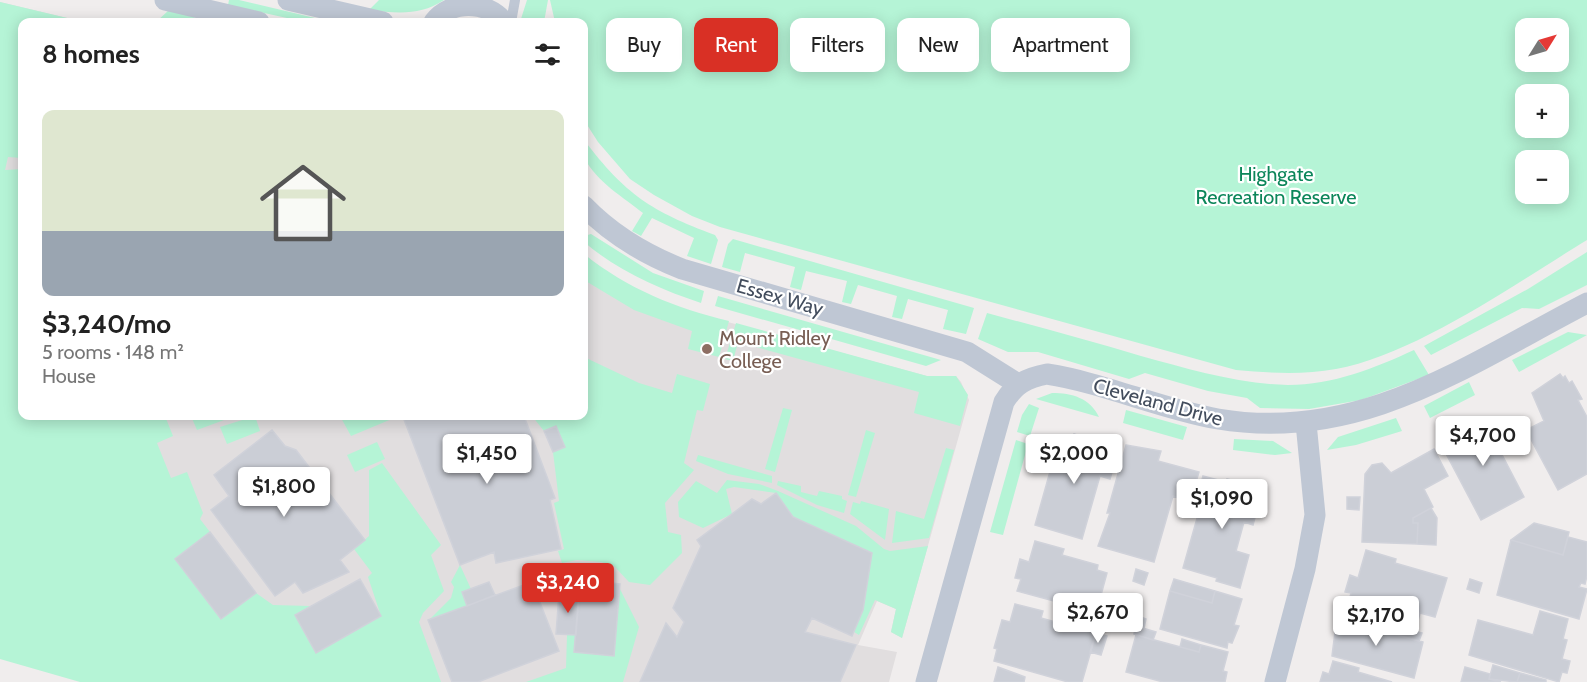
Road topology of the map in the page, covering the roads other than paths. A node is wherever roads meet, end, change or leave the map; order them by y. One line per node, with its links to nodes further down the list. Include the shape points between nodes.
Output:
1 (165, 0): 5 (street)
2 (288, 0): 6 (street)
3 (515, 0): 9 (lane)
4 (473, 2): 7 (street, via 446,10); 8 (street)
5 (242, 18)
6 (366, 18)
7 (438, 18)
8 (500, 18)
9 (512, 18)
10 (588, 210): 12 (street, Essex Way, via 605,228 649,256 967,352)
11 (1587, 303): 13 (street, Cleveland Drive, via 1410,394 1343,417)
12 (1018, 384): 13 (street, Cleveland Drive, via 1047,374 1216,419 1253,424); 14 (street, via 1004,402)
13 (1306, 423): 15 (street, via 1314,516 1305,569)
14 (926, 682)
15 (1275, 682)

